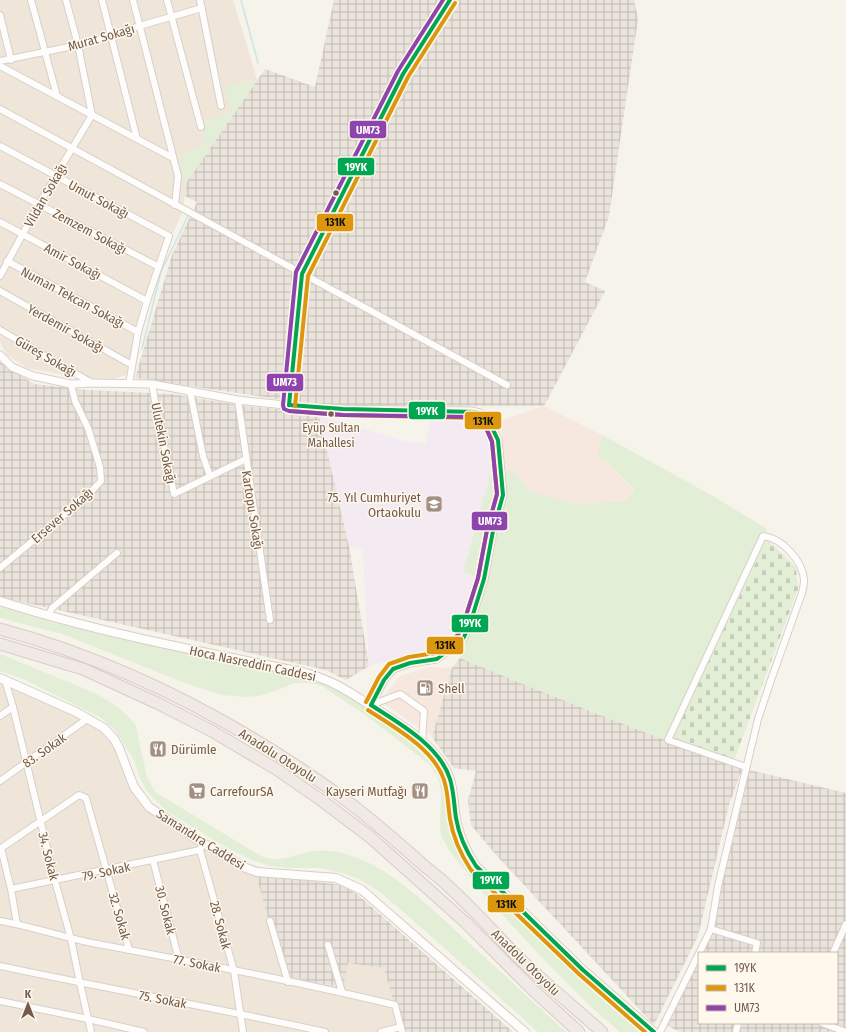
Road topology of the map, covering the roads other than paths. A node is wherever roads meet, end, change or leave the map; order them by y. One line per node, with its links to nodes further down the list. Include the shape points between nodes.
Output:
1 (31, 0): 14 (street)
2 (66, 0): 13 (street)
3 (102, 0): 12 (street)
4 (133, 0): 11 (street)
5 (167, 0): 10 (street)
6 (200, 0): 8 (street)
7 (450, 0): 35 (street, via 403,74)
8 (202, 8): 10 (street, Murat Sokağı); 19 (street)
9 (0, 15): 15 (street)
10 (172, 17): 11 (street, Murat Sokağı); 22 (street)
11 (139, 26): 12 (street, Murat Sokağı); 26 (street)
12 (112, 36): 13 (street, Murat Sokağı); 23 (street)
13 (78, 45): 14 (street, Murat Sokağı); 21 (street)
14 (44, 51): 15 (street, Murat Sokağı); 18 (street)
15 (11, 60): 16 (street, Murat Sokağı)
16 (0, 61)
17 (0, 66): 18 (street)
18 (57, 96): 21 (street)
19 (221, 106)
20 (0, 109): 25 (street)
21 (92, 115): 23 (street); 25 (street, Vildan Sokağı)
22 (201, 127)
23 (137, 139): 26 (street)
24 (0, 146): 27 (street, Umut Sokağı)
25 (72, 148): 27 (street, Vildan Sokağı); 30 (street)
26 (173, 158): 30 (street, via 178,176)
27 (56, 176): 29 (street, Vildan Sokağı); 34 (street, Umut Sokağı, via 169,236)
28 (0, 184): 29 (street, Zemzem Sokağı)
29 (39, 204): 32 (street, Vildan Sokağı); 34 (street, Zemzem Sokağı)
30 (175, 205): 35 (street)
31 (0, 222): 32 (street, Amir Sokağı)
32 (22, 234): 33 (street, Vildan Sokağı); 38 (street, Amir Sokağı)
33 (7, 261): 36 (street, Vildan Sokağı); 40 (street, Numan Tekcan Sokağı)
34 (159, 267): 38 (street)
35 (302, 274): 47 (street); 50 (street)
36 (0, 276)
37 (0, 291): 42 (street, Yerdemir Sokağı)
38 (147, 301): 40 (street)
39 (0, 330): 43 (street, Güreş Sokağı)
40 (138, 332): 42 (street)
41 (0, 355): 44 (street, via 12,367 33,376)
42 (132, 365): 45 (street)
43 (92, 383): 44 (street); 45 (street)
44 (71, 384): 54 (street, Ersever Sokağı, via 75,401 88,428 100,467 101,481 87,496)
45 (130, 384): 46 (street)
46 (152, 384): 48 (street); 52 (street, Ulutekin Sokağı, via 174,494)
47 (508, 385)
48 (190, 391): 49 (street); 52 (street, via 202,456)
49 (238, 400): 50 (street); 51 (street, Kartopu Sokağı)
50 (289, 405): 61 (street, via 336,409 476,412 486,415 498,440 503,495 484,579 463,639 437,659 410,663 393,669)
51 (246, 459): 52 (street, Ulutekin Sokağı); 57 (street, Kartopu Sokağı)
52 (210, 476)
53 (118, 553): 56 (street, via 52,608)
54 (0, 568)
55 (0, 601): 56 (main road, Hoca Nasreddin Caddesi)
56 (48, 616): 61 (main road, Hoca Nasreddin Caddesi, via 323,678)
57 (270, 620)
58 (0, 629): 106 (highway, Anadolu Otoyolu, via 56,645 105,663 168,691 219,718 331,789 446,884 515,953)
59 (0, 644): 105 (highway, Anadolu Otoyolu, via 82,670 150,700 210,730 276,769 370,837 465,922 533,990)
60 (3, 679): 62 (street, 34. Sokak); 64 (main road, Samandıra Caddesi)
61 (371, 705): 65 (main road, Hoca Nasreddin Caddesi); 65 (street, via 400,694 424,711)
62 (13, 707): 63 (street); 66 (street, 34. Sokak)
63 (0, 716)
64 (87, 719): 66 (street, 83. Sokak); 70 (main road, Samandıra Caddesi, via 104,728 114,738 134,787 149,807)
65 (422, 741): 107 (main road, Hoca Nasreddin Caddesi, via 448,773 459,830 476,866 583,970)
66 (26, 762): 68 (street, 83. Sokak); 69 (street, 34. Sokak)
67 (746, 767): 67 (street, via 668,740 763,536 781,544 793,556 801,568 804,580 802,593 758,719); 80 (street, via 718,886)
68 (0, 781)
69 (41, 821): 71 (street); 73 (street, 32. Sokak, via 79,795 86,798); 74 (street, 34. Sokak)
70 (202, 847): 72 (street, 79. Sokak); 90 (street, 28. Sokak); 104 (main road, Samandıra Caddesi, via 258,872 336,878 362,890)
71 (0, 849): 75 (street)
72 (153, 860): 73 (street, 79. Sokak); 88 (street, 30. Sokak)
73 (107, 871): 74 (street, 79. Sokak); 83 (street, 32. Sokak)
74 (55, 881): 75 (street, 79. Sokak); 81 (street, 34. Sokak)
75 (11, 889): 78 (street)
76 (0, 921): 78 (street, 77. Sokak)
77 (270, 921): 91 (street)
78 (17, 924): 81 (street, 77. Sokak)
79 (846, 924): 86 (street)
80 (711, 928): 84 (street); 85 (street, via 757,943)
81 (71, 939): 83 (street, 77. Sokak); 92 (street, 34. Sokak)
82 (328, 945): 93 (street)
83 (129, 950): 88 (street, 77. Sokak)
84 (699, 952)
85 (755, 952)
86 (833, 952)
87 (698, 955): 108 (street)
88 (179, 960): 90 (street, 77. Sokak)
89 (0, 966): 92 (street, 75. Sokak)
90 (234, 971): 91 (street, 77. Sokak); 95 (street, 28. Sokak)
91 (288, 982): 93 (street, 77. Sokak)
92 (80, 983): 95 (street, 75. Sokak); 96 (street, 34. Sokak)
93 (342, 992): 98 (street, 77. Sokak, via 395,1004)
94 (0, 1001): 96 (street)
95 (240, 1013): 101 (street, 28. Sokak); 102 (street, 75. Sokak)
96 (88, 1019): 99 (street, 34. Sokak); 100 (street)
97 (825, 1024): 109 (street)
98 (401, 1029): 103 (street)
99 (91, 1032)
100 (144, 1032)
101 (243, 1032)
102 (325, 1032)
103 (381, 1032)
104 (525, 1032)
105 (580, 1032)
106 (602, 1032)
107 (654, 1032)
108 (660, 1032)
109 (846, 1032)

